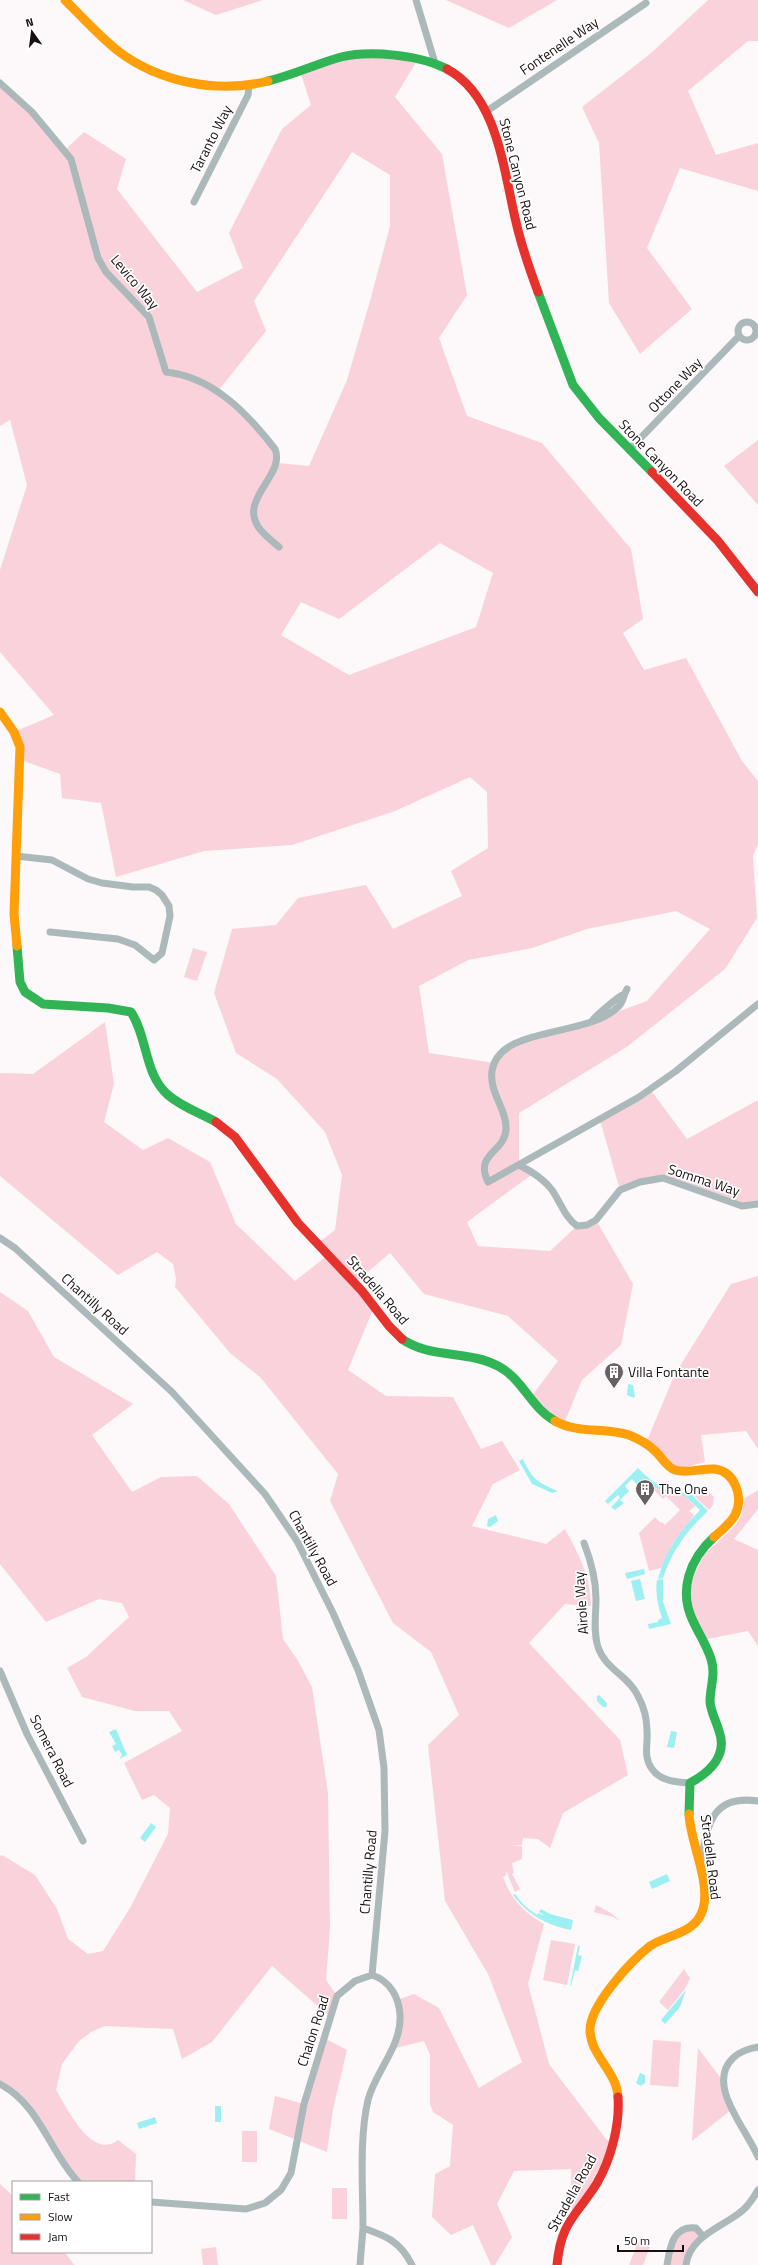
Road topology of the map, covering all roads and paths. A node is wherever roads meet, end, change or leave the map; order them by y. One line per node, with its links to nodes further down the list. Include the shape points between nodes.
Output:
1 (65, 0): 6 (street, Stone Canyon Road, via 117,50 145,68 175,80 198,85)
2 (416, 0): 4 (street)
3 (646, 3): 7 (street, Fontenelle Way)
4 (435, 63): 6 (street, Stone Canyon Road, via 395,56 342,56); 7 (street, Stone Canyon Road, via 473,89)
5 (0, 84): 11 (street, Levico Way, via 32,112 71,159 98,258 106,272 149,317 166,372 184,374 218,391 238,408 275,449 277,463 260,490 254,516 258,527)
6 (249, 86): 8 (street, Taranto Way, via 248,95)
7 (487, 111): 10 (street, Stone Canyon Road, via 497,138 519,235 566,370 584,400)
8 (194, 202)
9 (739, 336): 10 (street, Ottone Way)
10 (629, 450): 12 (street, Stone Canyon Road, via 718,541)
11 (279, 547)
12 (758, 592)
13 (0, 712): 14 (street, Stradella Road, via 14,732 20,747)
14 (16, 856): 15 (street, via 52,860 88,879 102,883 148,886 156,890 169,906 170,916 162,953 154,960 135,945 118,939); 23 (street, Stradella Road, via 14,914 17,972 25,992 43,1004 131,1012 141,1028 154,1077 165,1094 227,1129 300,1225 363,1292 399,1337 421,1349 469,1357 498,1366 523,1386 550,1419 563,1426 576,1429 616,1430 646,1443 675,1470 711,1469 733,1480 739,1501 737,1512 732,1522 702,1551 692,1568 685,1594 690,1615 713,1664 710,1708 722,1741 722,1754 715,1765 702,1778)
15 (50, 932)
16 (626, 991): 18 (street, via 618,1008 600,1019 575,1028 526,1038 507,1046 500,1054 492,1069 491,1083 504,1116 506,1133 484,1164 483,1172 488,1182)
17 (758, 1004): 18 (street, via 676,1071 639,1097)
18 (519, 1165): 19 (street, Somma Way, via 534,1173 552,1190 563,1211 577,1226 587,1225 596,1220 620,1190 640,1182 663,1178 742,1206)
19 (758, 1204)
20 (0, 1238): 27 (street, Chantilly Road, via 15,1248 172,1392 265,1494 297,1541 358,1670 379,1730 384,1768 385,1831)
21 (584, 1543): 23 (street, Airole Way, via 594,1576 596,1635 599,1648 606,1662 638,1694 645,1712 646,1758 652,1770 660,1777)
22 (0, 1671): 25 (street, Somera Road, via 27,1734)
23 (690, 1783): 26 (street, Stradella Road, via 690,1827)
24 (758, 1800): 26 (street, via 733,1801 720,1808 710,1819)
25 (83, 1841)
26 (699, 1869): 38 (street, Stradella Road, via 703,1908 698,1920 692,1927 663,1940 643,1954 597,2008 591,2019 592,2046 616,2085 620,2097 616,2132 612,2149 599,2178 562,2234)
27 (372, 1976): 33 (street, Chalon Road, via 355,1981 337,1996 304,2104 292,2173 281,2190 265,2203 246,2209); 34 (street, via 385,1982 394,1993 400,2016 392,2048 368,2099 364,2127)
28 (758, 2047): 30 (street, via 736,2055 726,2065 723,2081 731,2110 752,2142)
29 (0, 2084): 31 (street, via 16,2096 40,2121 65,2166)
30 (758, 2157)
31 (77, 2181)
32 (758, 2190): 35 (street, via 752,2201 738,2214)
33 (152, 2202)
34 (362, 2228): 36 (street); 37 (street, via 388,2236 408,2257)
35 (703, 2236): 39 (street, via 696,2228 680,2230 672,2243); 40 (street, via 686,2260)
36 (360, 2265)
37 (412, 2265)
38 (557, 2265)
39 (667, 2265)
40 (686, 2265)

